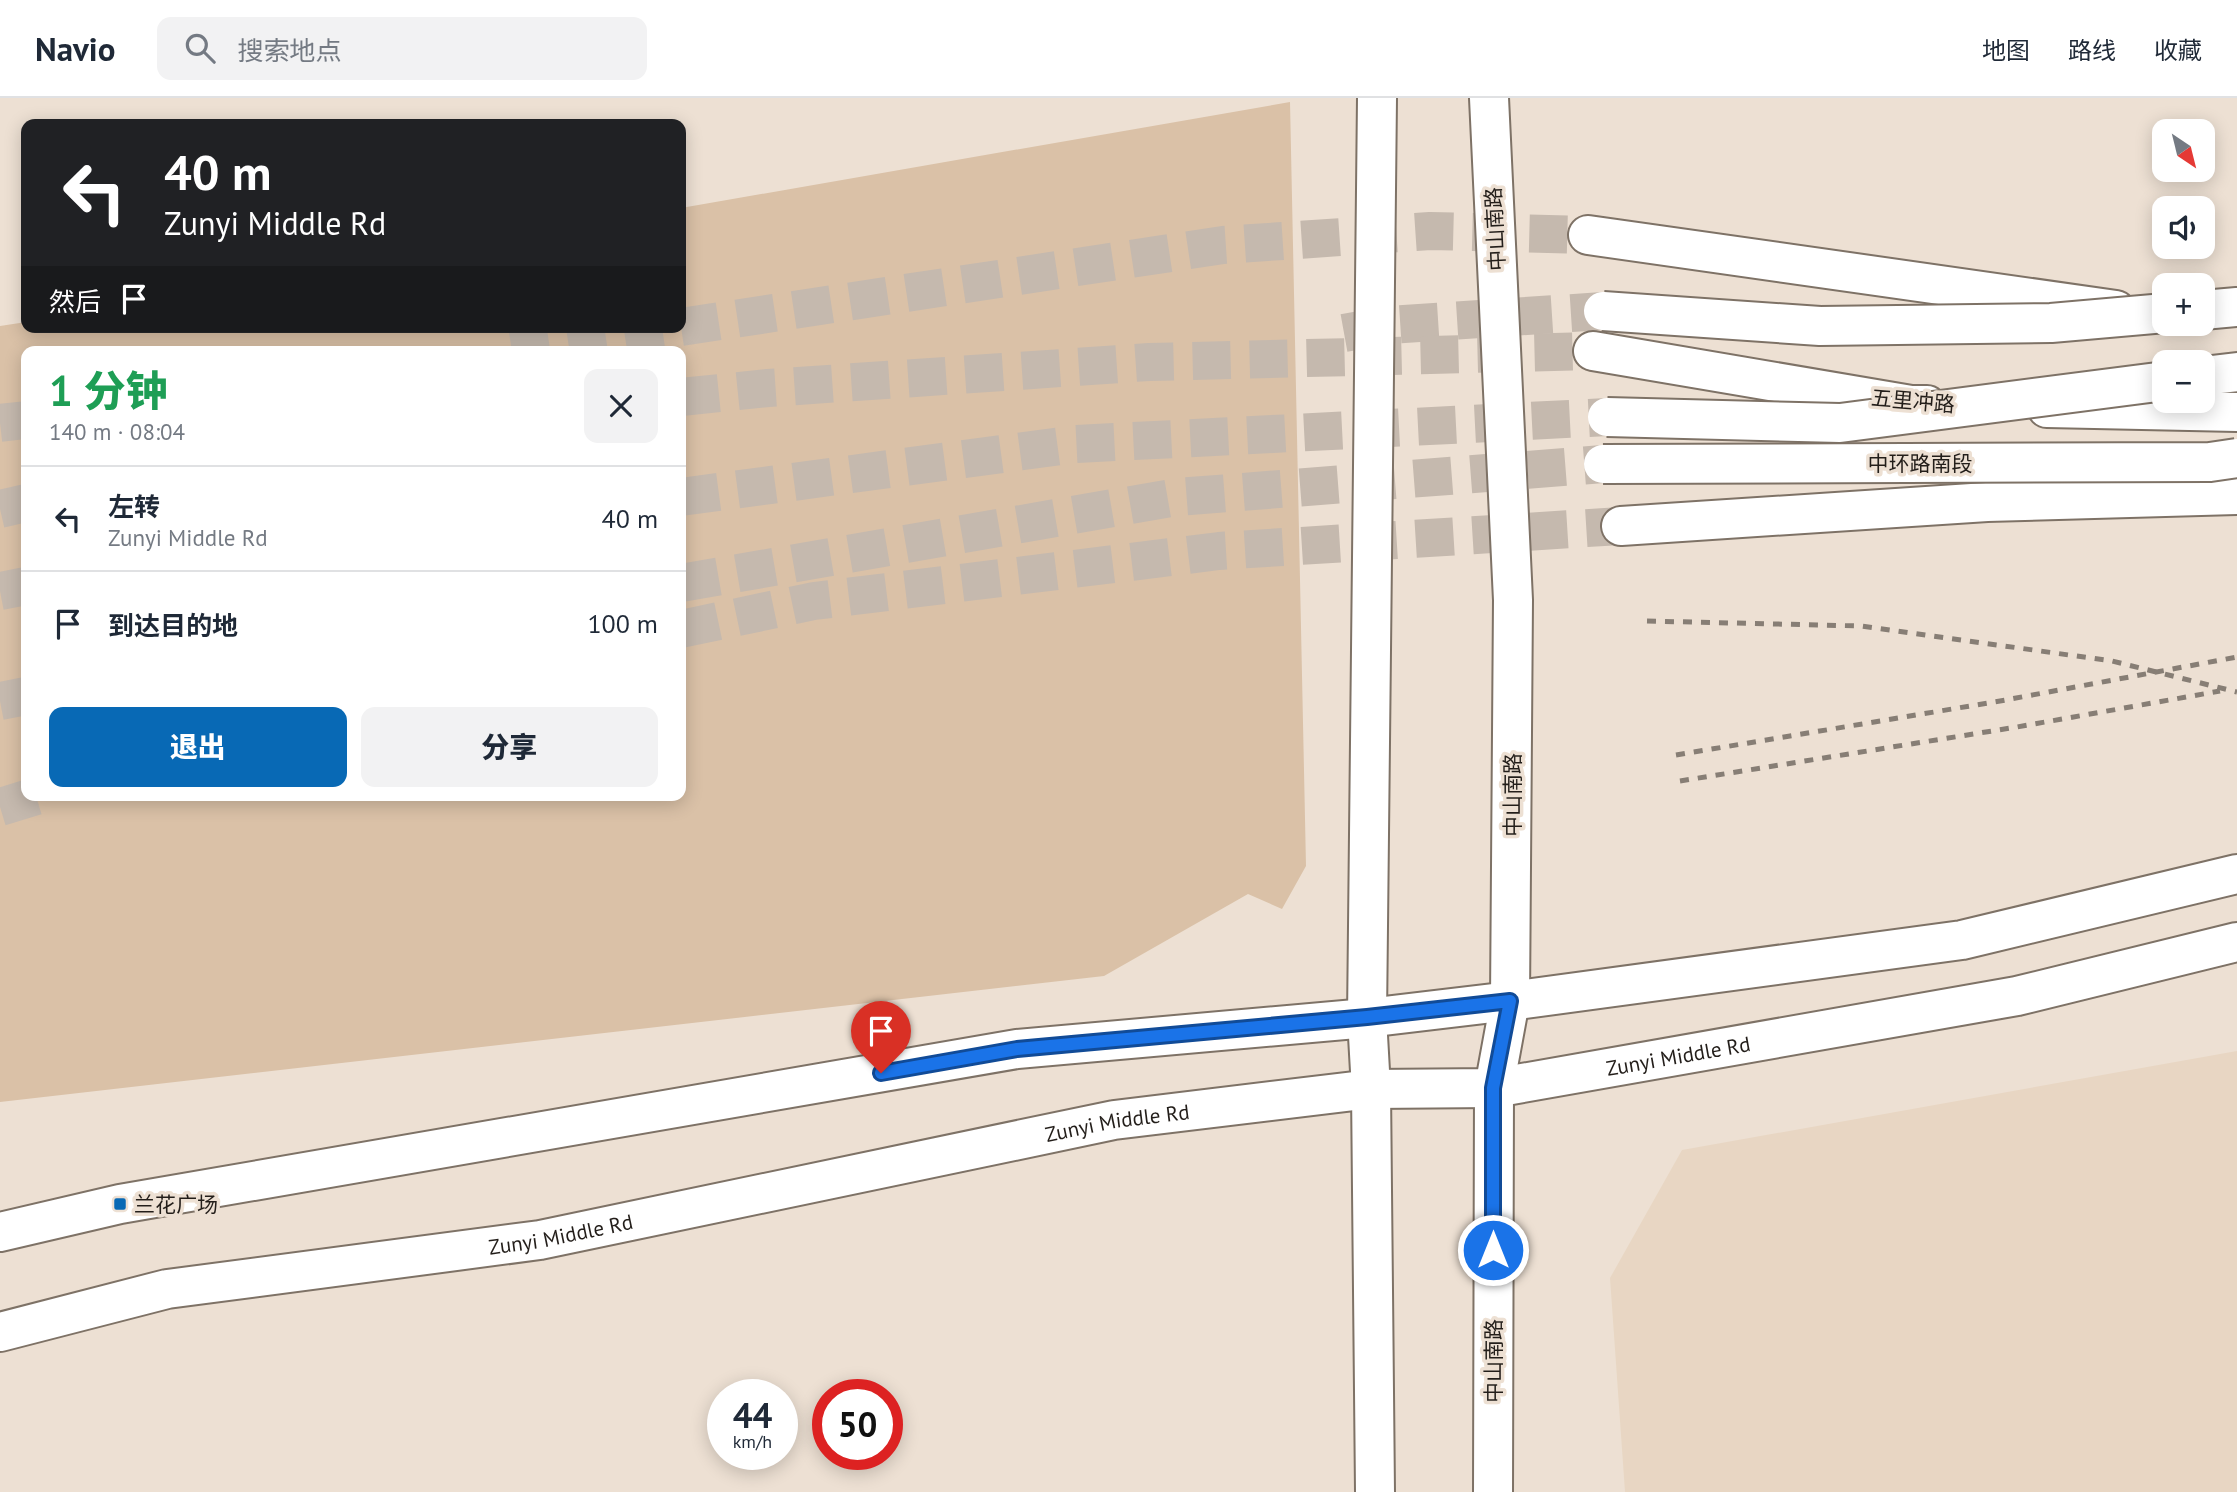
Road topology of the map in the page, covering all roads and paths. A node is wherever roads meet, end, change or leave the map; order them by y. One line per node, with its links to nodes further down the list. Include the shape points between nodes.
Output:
1 (1377, 98): 24 (main road)
2 (1489, 98): 23 (main road, 中山南路, via 1513,600)
3 (1588, 235): 7 (main road)
4 (2237, 307): 5 (main road)
5 (2215, 309)
6 (1603, 311): 8 (main road, bridge, via 1820,326 2051,323)
7 (2152, 313)
8 (2152, 314)
9 (1593, 351): 13 (main road, 五里冲路, via 1911,405)
10 (2237, 372): 11 (main road)
11 (2215, 375)
12 (2152, 383): 14 (main road, 中环路南段, bridge, via 1840,424)
13 (2237, 412)
14 (1606, 417)
15 (2237, 458): 16 (main road, 中环路南段, bridge)
16 (1996, 463): 17 (main road, 中环路南段, bridge); 18 (main road, bridge)
17 (1603, 464)
18 (2237, 487)
19 (2237, 495): 20 (main road, via 1987,502)
20 (1621, 526)
21 (2237, 874): 23 (main road, via 1962,940)
22 (2237, 942): 25 (main road, Zunyi Middle Rd, via 2017,996)
23 (1510, 1001): 24 (main road); 25 (main road, 中山南路)
24 (1367, 1017): 26 (main road); 27 (main road, via 1017,1049 120,1204)
25 (1493, 1088): 26 (main road, Zunyi Middle Rd); 30 (main road, 中山南路)
26 (1371, 1089): 28 (main road, Zunyi Middle Rd, via 1114,1120 540,1240 167,1289); 29 (main road)
27 (0, 1232)
28 (0, 1332)
29 (1375, 1492)
30 (1493, 1492)

